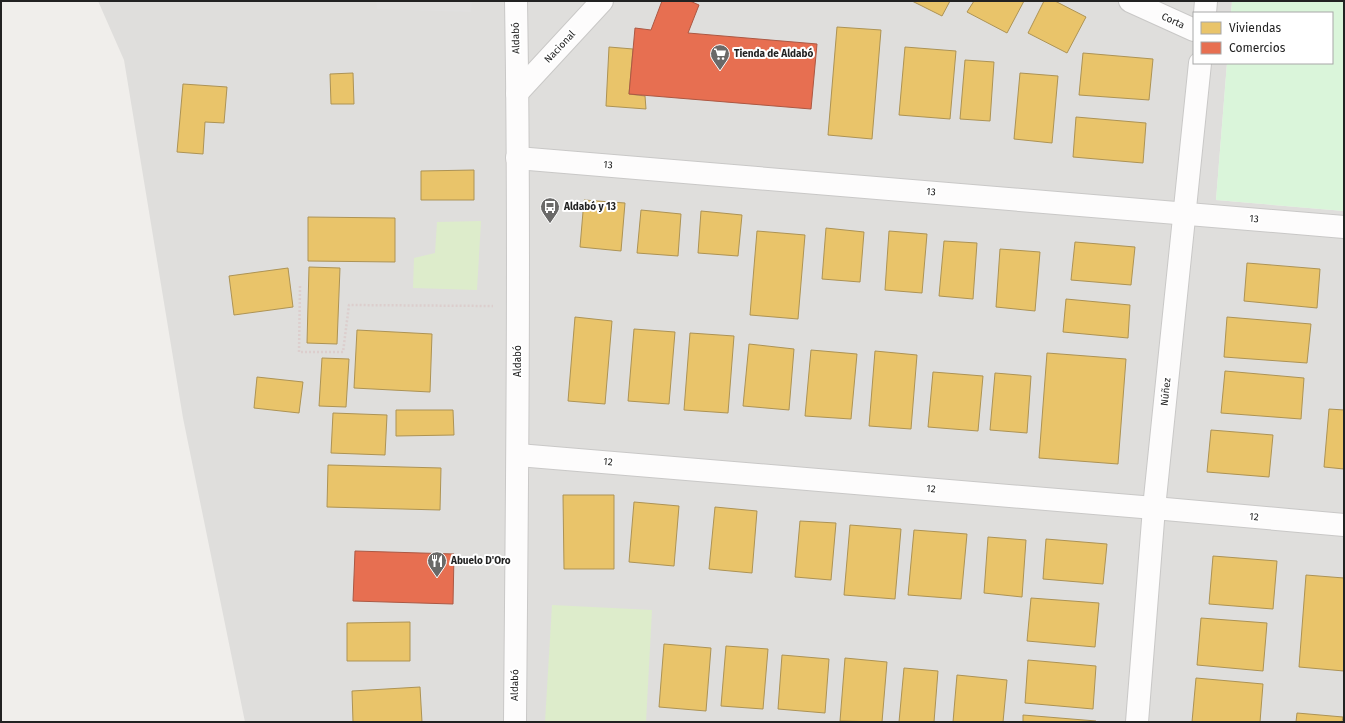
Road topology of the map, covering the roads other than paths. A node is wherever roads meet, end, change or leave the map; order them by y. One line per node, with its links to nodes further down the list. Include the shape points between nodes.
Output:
1 (516, 1): 8 (street, Aldabó)
2 (602, 1): 8 (street, Nacional)
3 (1130, 1): 6 (street, Corta)
4 (1206, 1): 5 (street)
5 (1205, 12)
6 (1193, 30)
7 (1200, 64): 10 (street, Núñez)
8 (517, 93): 9 (street, Aldabó)
9 (518, 158): 10 (street, 13); 12 (street, Aldabó)
10 (1184, 213): 11 (street, 13); 13 (street, Núñez)
11 (1344, 227)
12 (518, 455): 13 (street, 12); 15 (street, Aldabó)
13 (1154, 508): 14 (street, 12); 16 (street, Núñez)
14 (1344, 525)
15 (515, 722)
16 (1137, 722)

